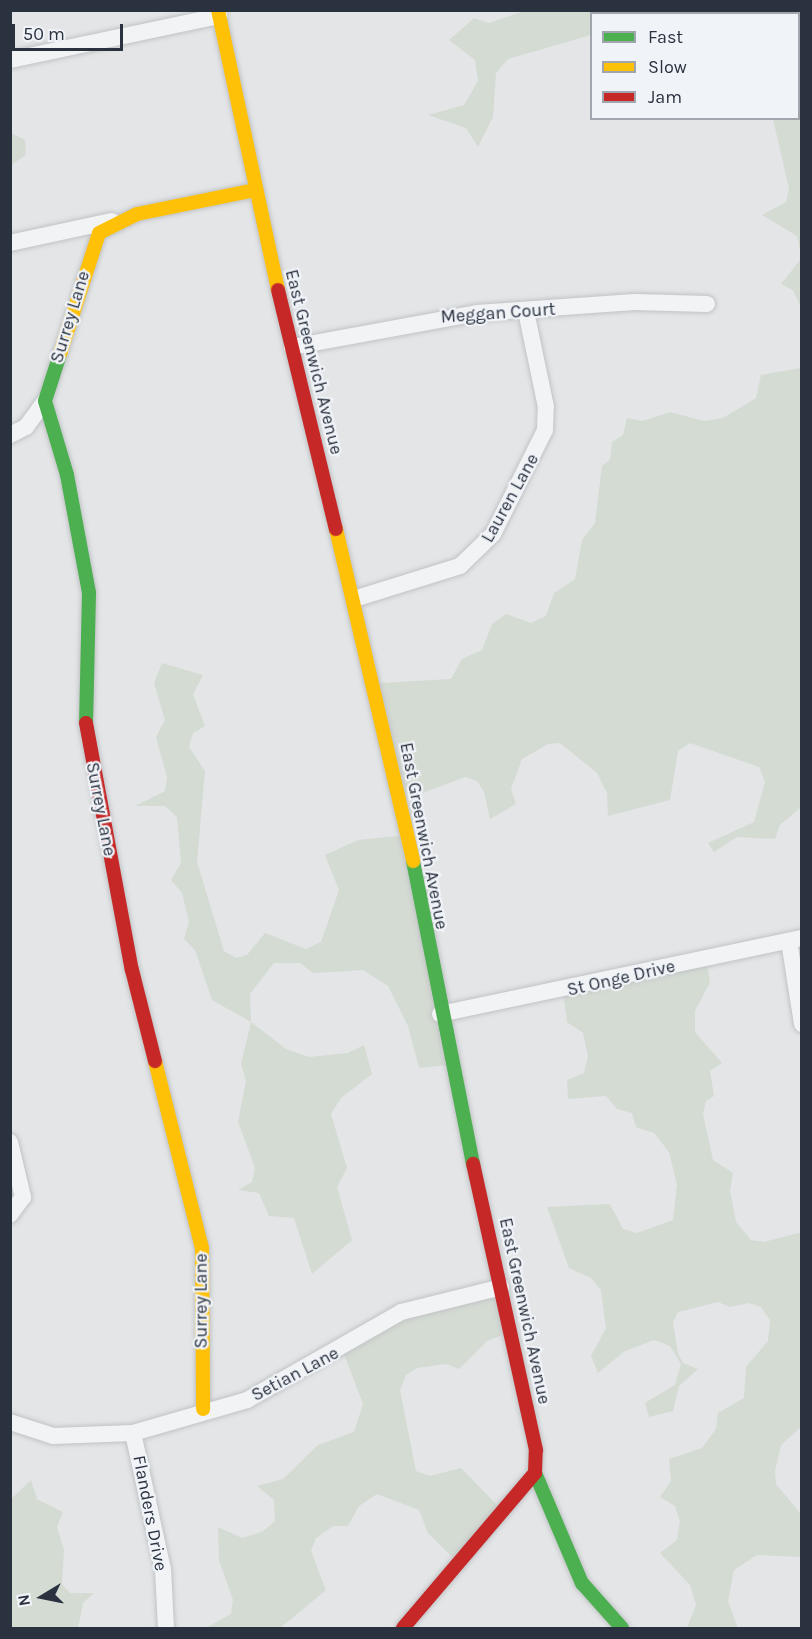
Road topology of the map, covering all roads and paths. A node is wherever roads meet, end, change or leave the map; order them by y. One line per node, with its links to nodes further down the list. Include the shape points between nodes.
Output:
1 (219, 13): 2 (street); 3 (street, East Greenwich Avenue)
2 (10, 60)
3 (255, 189): 4 (street); 8 (street, East Greenwich Avenue)
4 (114, 221): 5 (street); 9 (street, Surrey Lane, via 91,247)
5 (10, 243)
6 (707, 304): 7 (street, Meggan Court, via 635,302)
7 (526, 311): 8 (street, Meggan Court, via 433,318); 11 (street, Lauren Lane, via 546,407 545,430 493,534 460,566)
8 (292, 347): 11 (street, East Greenwich Avenue)
9 (45, 401): 10 (street, via 26,426); 18 (street, Surrey Lane, via 67,475 89,593 82,683 94,776 132,970 202,1248)
10 (10, 435)
11 (354, 599): 13 (street, East Greenwich Avenue, via 406,820)
12 (795, 940): 13 (street, St Onge Drive); 14 (street)
13 (440, 1014): 17 (street, East Greenwich Avenue)
14 (801, 1024)
15 (10, 1142): 16 (street, via 23,1197)
16 (10, 1215)
17 (501, 1287): 18 (street, Setian Lane, via 401,1312 285,1382 247,1400); 21 (street, East Greenwich Avenue, via 532,1427)
18 (203, 1409): 20 (street, Setian Lane)
19 (10, 1422): 20 (street, Setian Lane, via 53,1436)
20 (133, 1433): 22 (street, Flanders Drive, via 163,1569)
21 (535, 1473): 23 (street); 24 (street, East Greenwich Avenue, via 582,1583)
22 (166, 1629)
23 (404, 1629)
24 (622, 1629)

